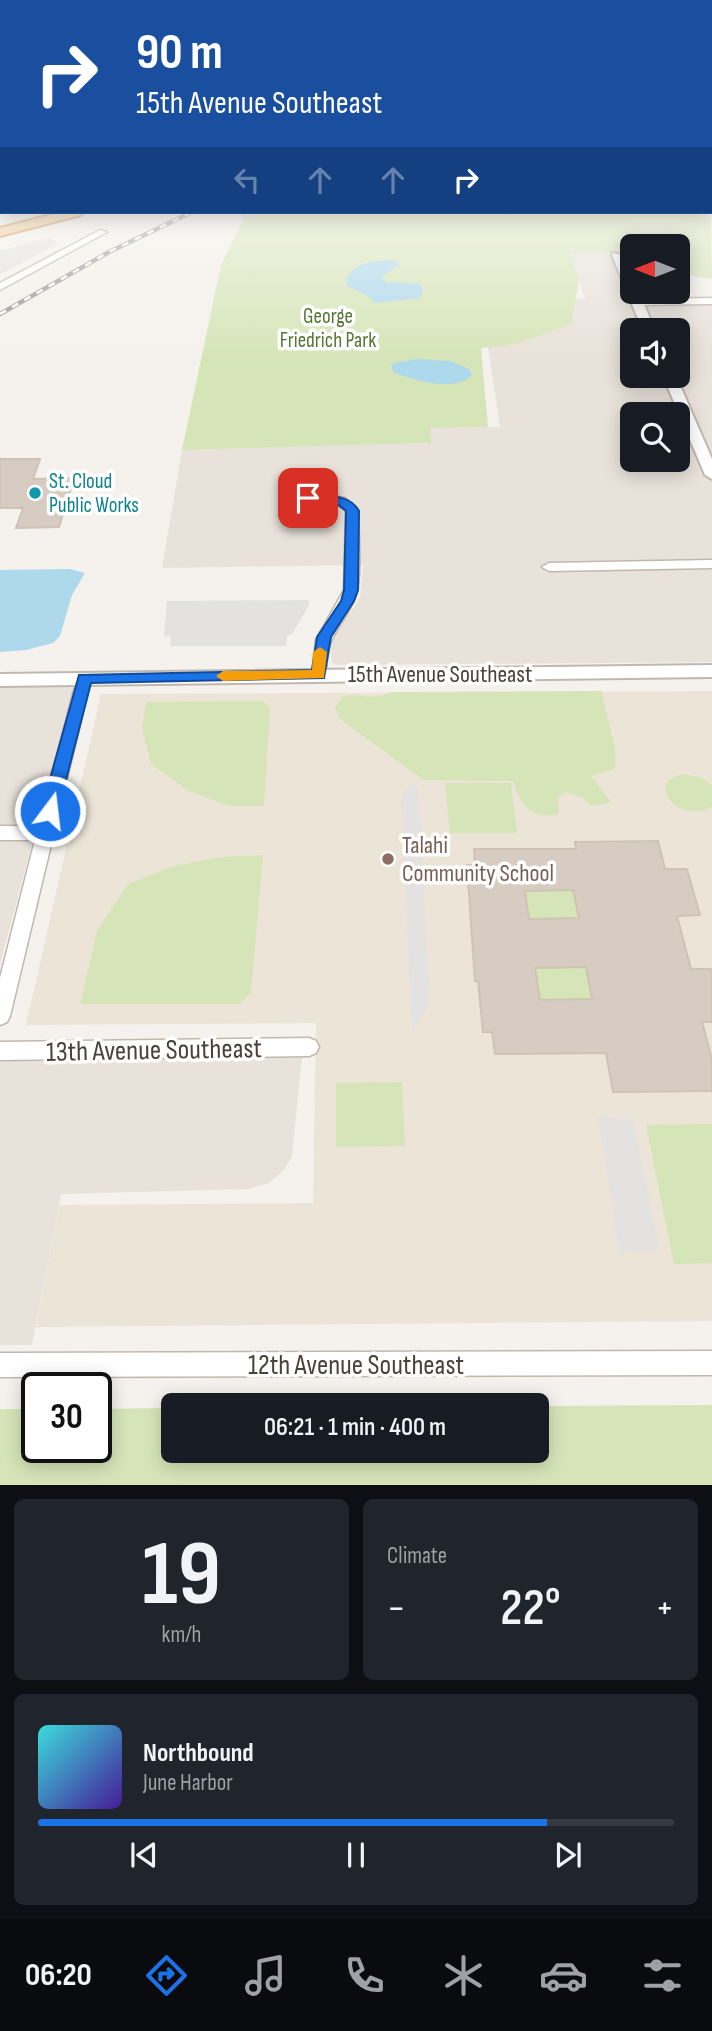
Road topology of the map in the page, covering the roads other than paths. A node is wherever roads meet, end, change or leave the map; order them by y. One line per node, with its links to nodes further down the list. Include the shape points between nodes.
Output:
1 (44, 220): 2 (highway)
2 (0, 232)
3 (103, 232): 6 (street)
4 (617, 255): 5 (street)
5 (620, 262)
6 (0, 287)
7 (690, 299): 8 (street)
8 (712, 301)
9 (674, 388): 10 (street)
10 (712, 475)
11 (289, 498): 15 (street, via 334,499 352,511 351,590 324,637)
12 (712, 564): 13 (street)
13 (549, 567)
14 (712, 671): 15 (street, 15th Avenue Southeast)
15 (319, 675): 16 (street, 15th Avenue Southeast)
16 (85, 678): 17 (street, 15th Avenue Southeast); 19 (street)
17 (0, 680)
18 (0, 833): 19 (street)
19 (44, 833): 20 (street)
20 (0, 1016)
21 (309, 1047): 22 (street, 13th Avenue Southeast)
22 (0, 1051)
23 (712, 1363): 24 (street, 12th Avenue Southeast)
24 (0, 1365)

